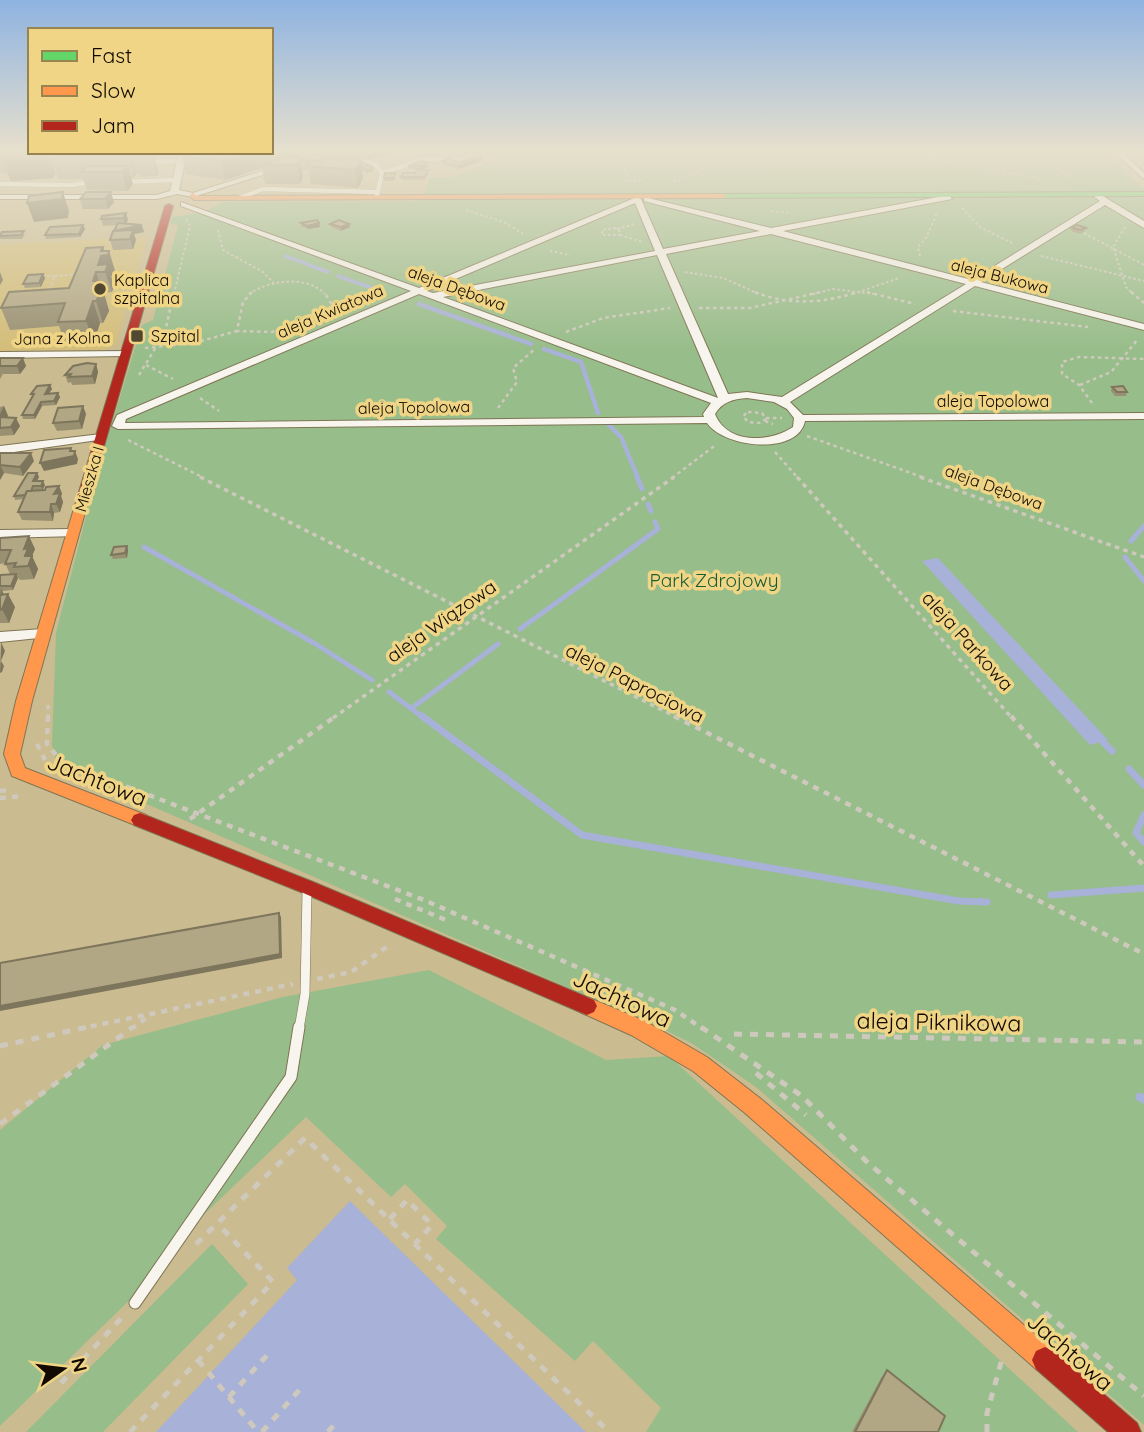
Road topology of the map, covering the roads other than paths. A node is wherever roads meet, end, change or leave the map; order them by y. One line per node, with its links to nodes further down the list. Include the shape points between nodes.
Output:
1 (173, 217): 16 (street, Mieszka I)
2 (218, 217): 13 (street, aleja Dębowa)
3 (589, 217): 13 (street, aleja Kwiatowa)
4 (645, 217): 11 (street)
5 (724, 217): 10 (street, aleja Bukowa)
6 (849, 217): 10 (street)
7 (1074, 217): 12 (street)
8 (1128, 217): 9 (street)
9 (1144, 225)
10 (773, 232): 11 (street); 12 (street, aleja Bukowa)
11 (661, 253): 14 (street); 18 (street)
12 (972, 283): 15 (street, aleja Bukowa); 19 (street)
13 (417, 290): 14 (street, aleja Dębowa); 23 (street, aleja Kwiatowa, via 121,417)
14 (432, 296): 18 (street, aleja Dębowa)
15 (1144, 327)
16 (125, 351): 17 (street, Jana z Kolna); 24 (street, Mieszka I)
17 (0, 355)
18 (722, 400): 19 (street, via 747,395); 22 (street, via 712,407)
19 (782, 402): 21 (street)
20 (1144, 416): 21 (street, aleja Topolowa)
21 (800, 418): 22 (street, via 794,432 765,441 729,435)
22 (710, 420): 23 (street, aleja Topolowa)
23 (118, 426)
24 (101, 437): 25 (street); 26 (street, Mieszka I)
25 (0, 450)
26 (73, 533): 27 (street); 28 (street, Mieszka I)
27 (0, 534)
28 (43, 634): 29 (street); 30 (street, Mieszka I)
29 (0, 638)
30 (6, 756): 31 (street, Jachtowa, via 18,772 31,779)
31 (307, 887): 32 (lane, via 305,982 291,1077); 33 (street, Jachtowa, via 638,1028 700,1064)
32 (135, 1303)
33 (1128, 1432)

